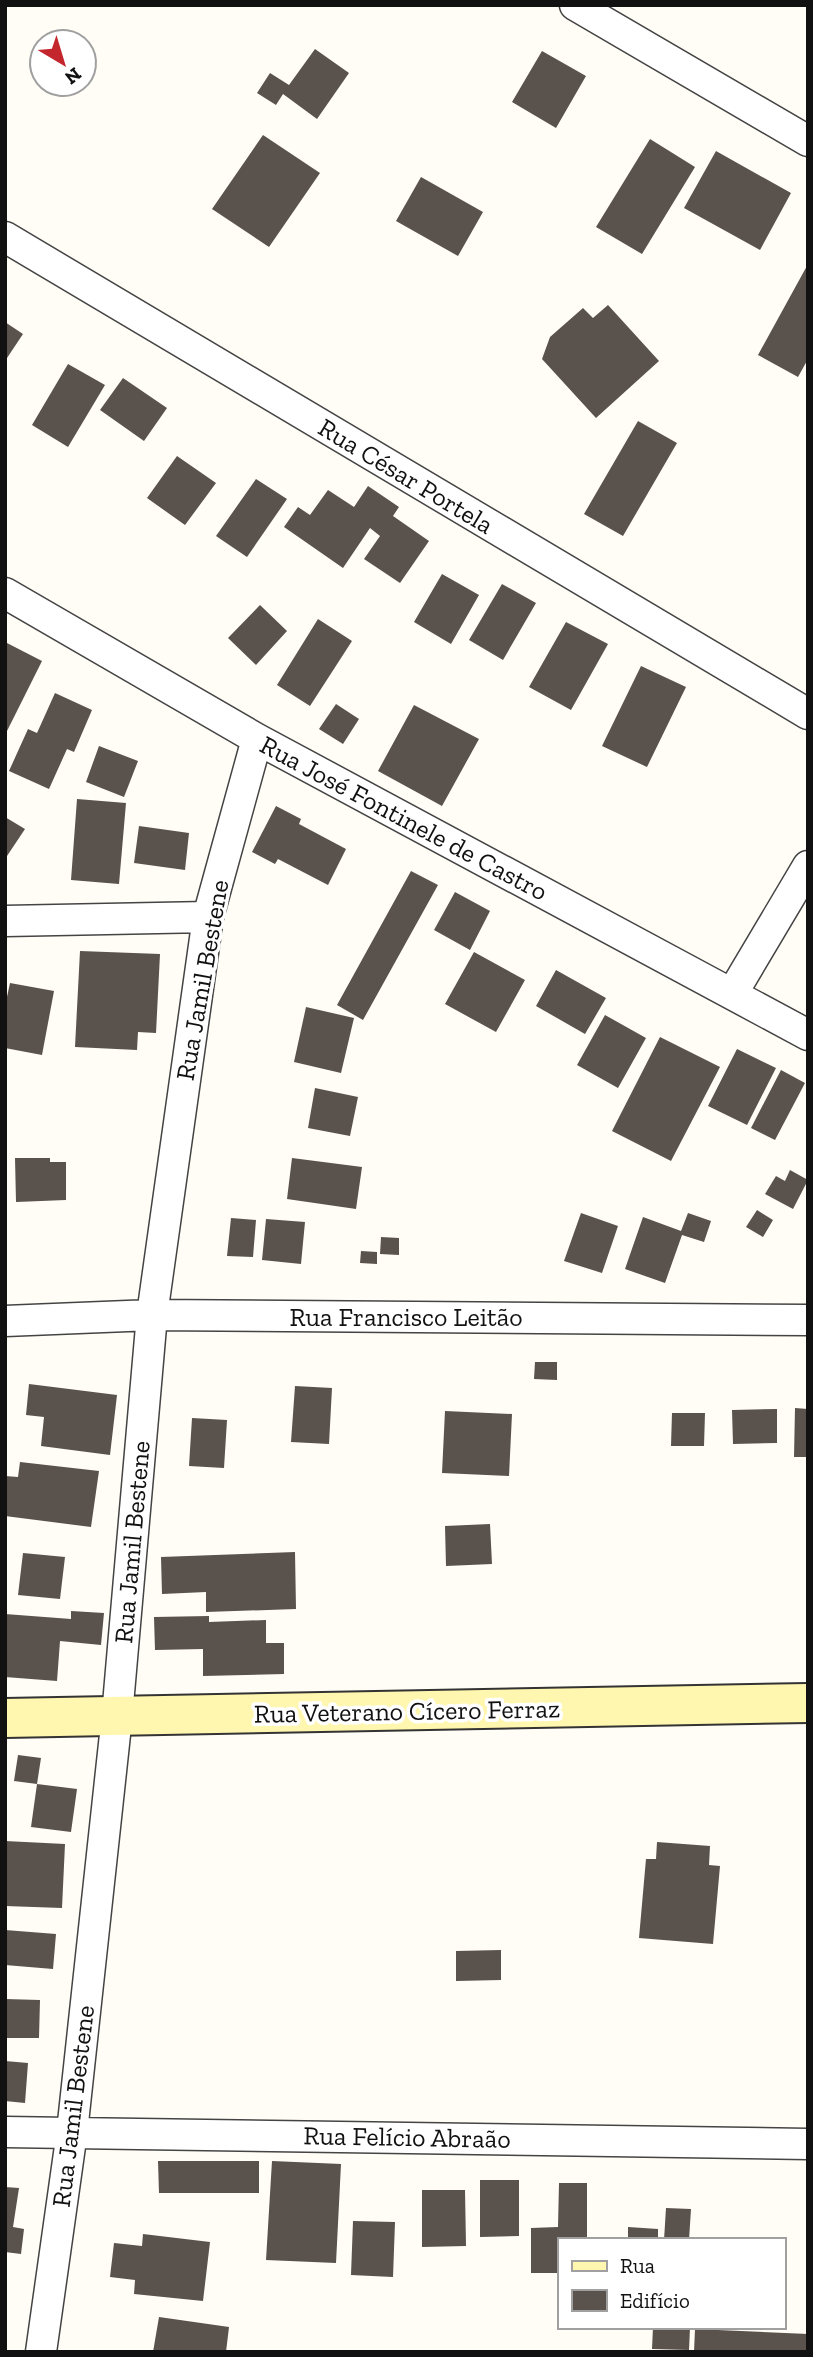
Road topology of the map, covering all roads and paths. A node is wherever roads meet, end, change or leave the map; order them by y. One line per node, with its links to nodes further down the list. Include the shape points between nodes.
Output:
1 (575, 5): 2 (street)
2 (808, 141)
3 (5, 237): 5 (street, Rua César Portela)
4 (5, 593): 6 (street, Rua José Fontinele de Castro)
5 (808, 714)
6 (257, 739): 8 (street, Rua Jamil Bestene); 10 (street, Rua José Fontinele de Castro)
7 (808, 866): 10 (street)
8 (208, 917): 9 (street); 12 (street, Rua Jamil Bestene)
9 (5, 921)
10 (733, 994): 11 (street, Rua José Fontinele de Castro)
11 (808, 1035)
12 (152, 1315): 13 (street, Rua Francisco Leitão); 14 (street, Rua Francisco Leitão); 16 (street, Rua Jamil Bestene)
13 (808, 1320)
14 (5, 1321)
15 (808, 1703): 16 (street, Rua Veterano Cícero Ferraz)
16 (117, 1716): 17 (street, Rua Veterano Cícero Ferraz); 19 (street, Rua Jamil Bestene)
17 (5, 1718)
18 (5, 2132): 19 (street, Rua Felício Abraão)
19 (72, 2132): 20 (street, Rua Felício Abraão); 21 (street, Rua Jamil Bestene)
20 (808, 2144)
21 (41, 2352)

